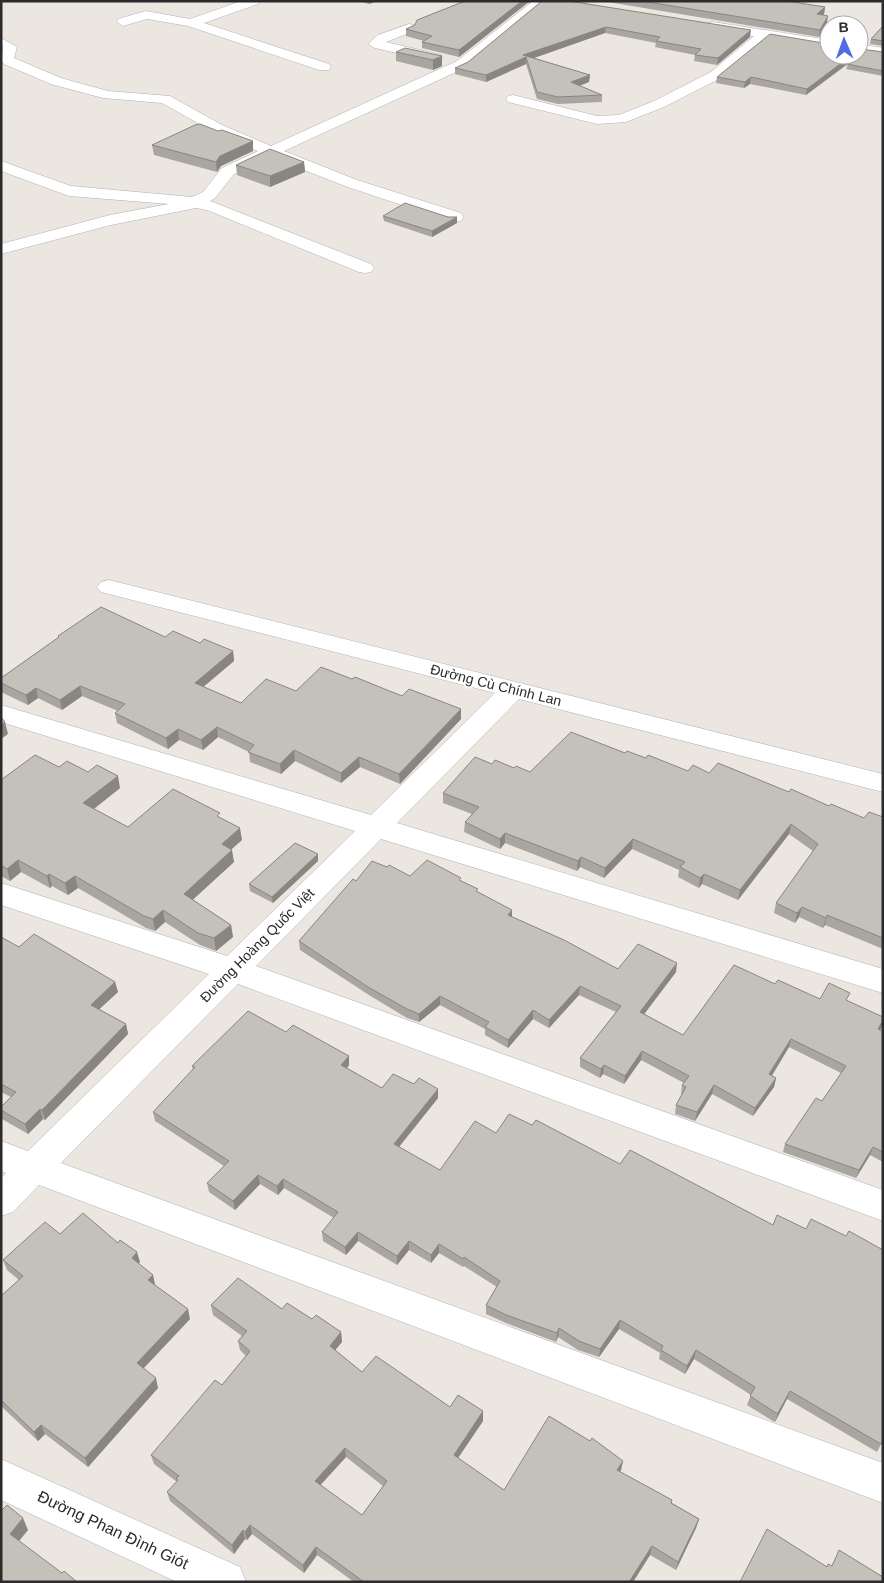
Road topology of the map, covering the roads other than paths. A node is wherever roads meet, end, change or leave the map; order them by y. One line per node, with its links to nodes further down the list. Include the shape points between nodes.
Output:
1 (254, 1): 4 (street)
2 (542, 1): 12 (street)
3 (123, 22): 4 (street, via 146,15)
4 (191, 23): 13 (street)
5 (698, 23): 7 (street)
6 (409, 28): 12 (street, via 375,44)
7 (765, 34): 9 (street); 14 (street, via 716,75 621,119 597,120)
8 (1, 42): 15 (street, via 10,48 9,61 50,78 117,97 165,99 217,128)
9 (819, 42)
10 (869, 50): 11 (street)
11 (883, 52)
12 (462, 64): 15 (street)
13 (324, 67)
14 (513, 99)
15 (271, 151): 17 (street, via 228,171 208,195); 18 (street, via 351,183)
16 (1, 166): 17 (street, via 77,192)
17 (195, 202): 19 (street, via 110,220); 20 (street, via 229,212)
18 (455, 216)
19 (1, 249)
20 (365, 268)
21 (109, 587): 22 (street, Đường Cù Chính Lan)
22 (513, 690): 24 (street, Đường Cù Chính Lan); 25 (street, Đường Hoàng Quốc Việt)
23 (1, 713): 25 (street)
24 (883, 783)
25 (376, 827): 27 (street, Đường Hoàng Quốc Việt); 28 (street)
26 (1, 894): 27 (street)
27 (233, 970): 29 (street, Đường Hoàng Quốc Việt); 31 (street)
28 (883, 981)
29 (18, 1162): 30 (street, Đường Hoàng Quốc Việt); 33 (street)
30 (1, 1201)
31 (883, 1206)
32 (1, 1479): 34 (street, Đường Phan Đình Giót)
33 (883, 1483)
34 (225, 1582)

